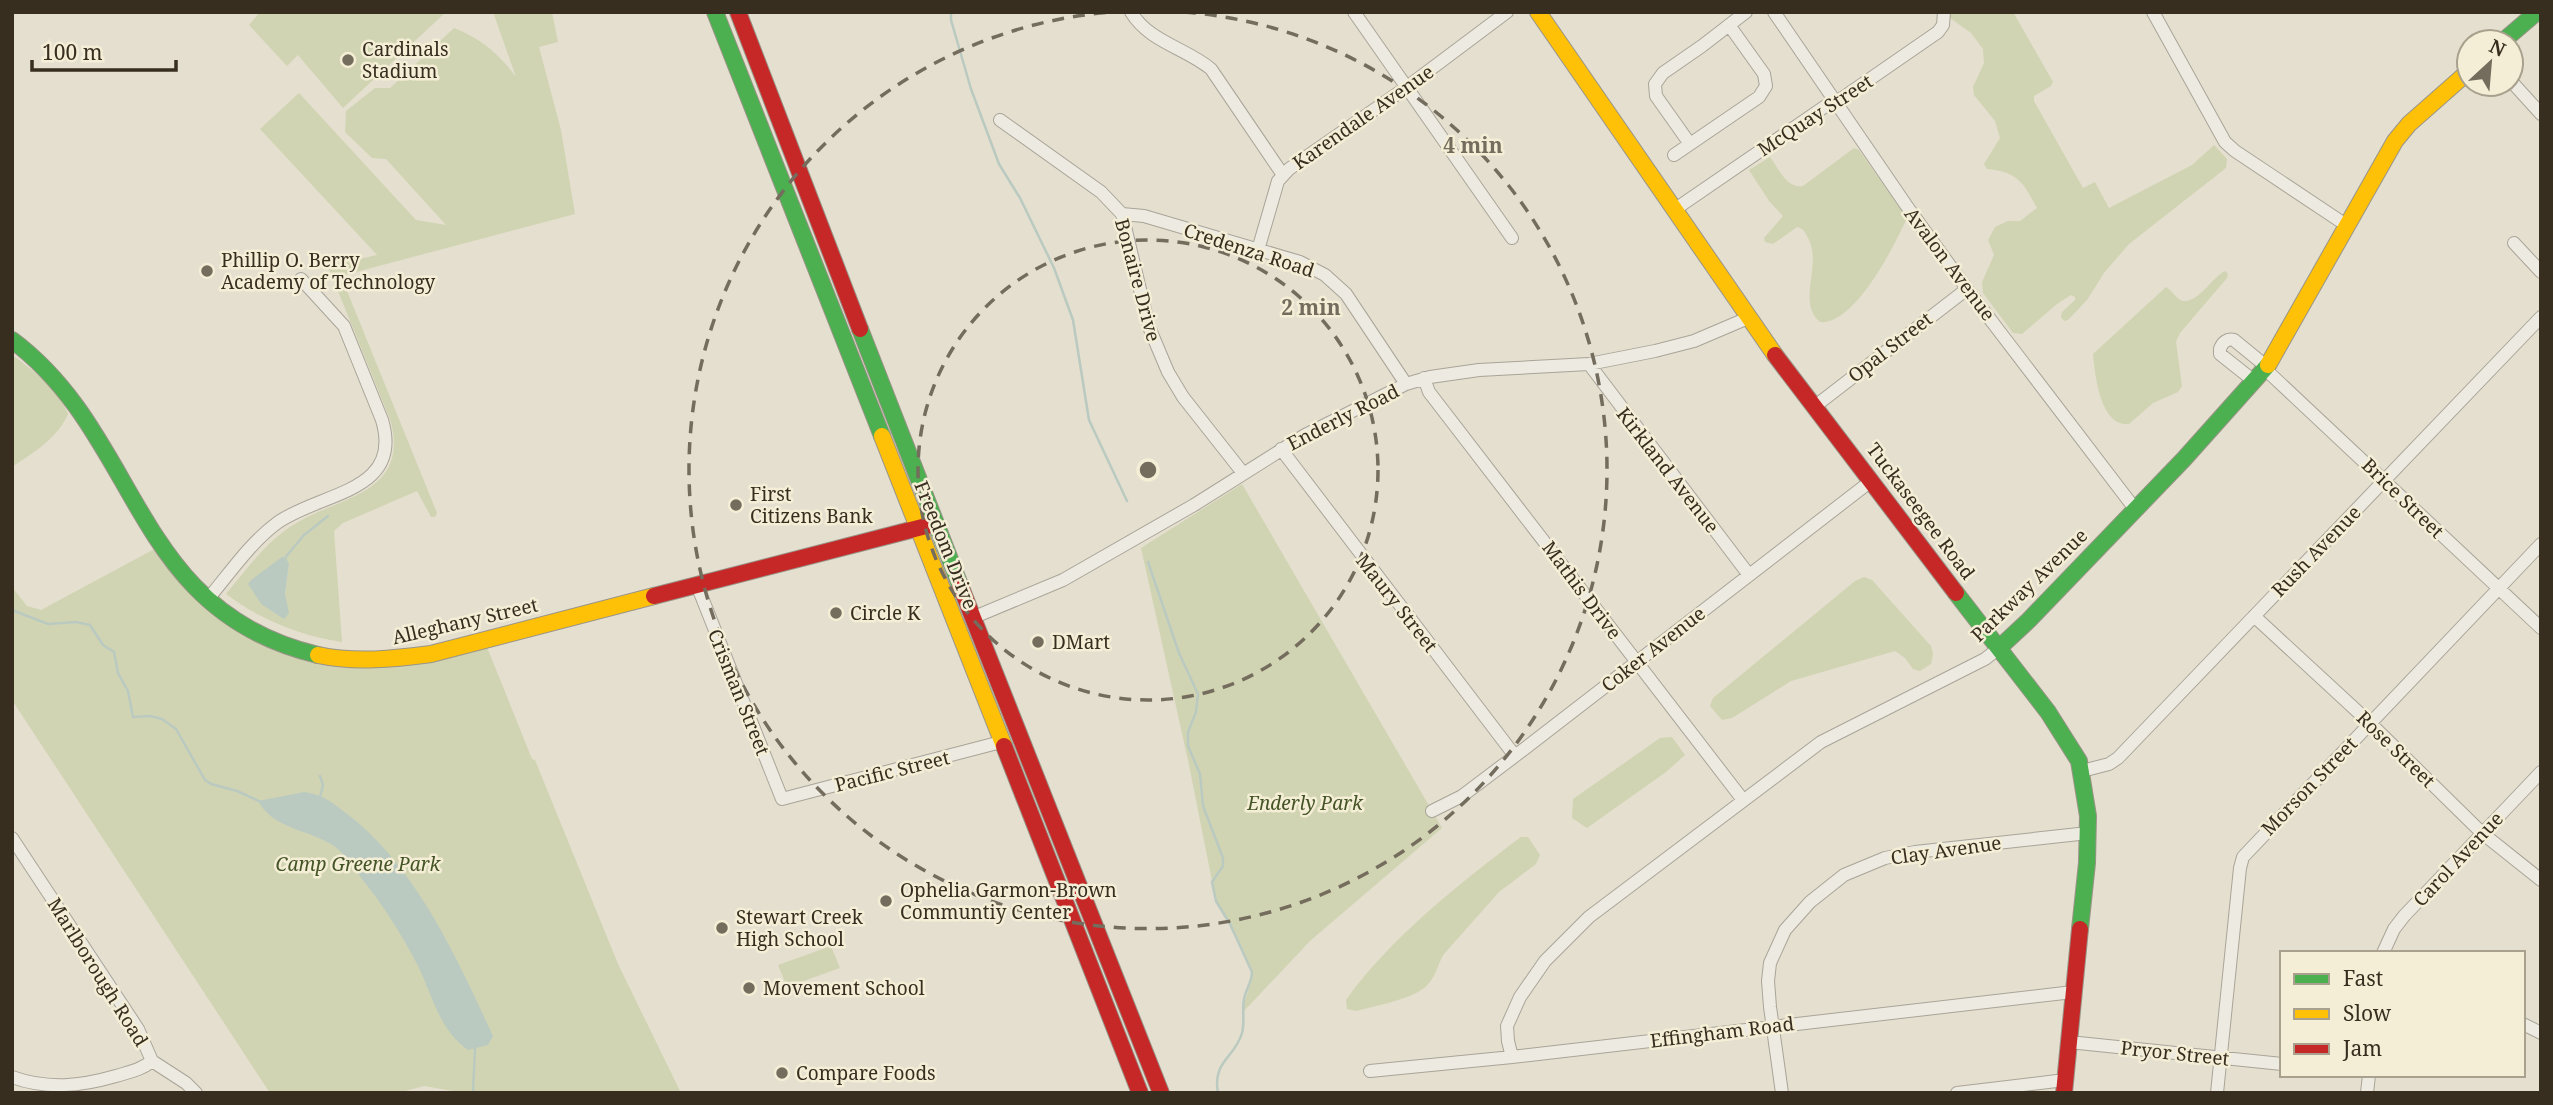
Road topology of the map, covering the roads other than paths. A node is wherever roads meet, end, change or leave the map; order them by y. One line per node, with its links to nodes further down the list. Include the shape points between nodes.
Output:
1 (715, 12): 23 (main road, Freedom Drive)
2 (737, 12): 22 (main road, Freedom Drive)
3 (1131, 12): 24 (street, via 1148,32 1211,69)
4 (1354, 12): 15 (street)
5 (1507, 12): 15 (street, Karendale Avenue)
6 (1538, 12): 25 (main road, Tuckaseegee Road)
7 (1746, 12): 12 (street)
8 (1774, 12): 17 (street, Avalon Avenue)
9 (1944, 12): 17 (street, McQuay Street, via 1938,32)
10 (2153, 12): 27 (street, via 2225,142)
11 (2537, 12): 13 (main road)
12 (1729, 25): 20 (street, via 1654,84 1656,96); 20 (street, via 1764,74 1766,86 1759,97)
13 (2518, 28)
14 (2455, 83): 27 (main road, Parkway Avenue, via 2395,141)
15 (1406, 87): 24 (street, Karendale Avenue); 28 (street)
16 (2525, 96): 18 (street)
17 (1835, 101): 25 (street, McQuay Street); 33 (street, Avalon Avenue)
18 (2541, 114)
19 (1000, 120): 26 (street, Bonaire Drive, via 1101,192)
20 (1690, 144): 21 (street)
21 (1674, 155)
22 (797, 167): 23 (main road); 47 (main road, Freedom Drive)
23 (779, 173): 48 (main road, Freedom Drive)
24 (1283, 175): 30 (street, Karendale Avenue)
25 (1674, 210): 35 (main road, Tuckaseegee Road)
26 (1122, 214): 30 (street, Credenza Road, via 1144,216); 43 (street, Bonaire Drive, via 1149,327 1168,372)
27 (2346, 225): 38 (main road, Parkway Avenue)
28 (1512, 238)
29 (2514, 243): 31 (street)
30 (1258, 250): 40 (street, Credenza Road, via 1300,262 1336,284)
31 (2541, 272)
32 (301, 279): 53 (street, via 344,326 382,420 386,451 371,478 294,512 267,531)
33 (1967, 289): 41 (street, Opal Street); 46 (street, Avalon Avenue)
34 (2541, 317): 44 (street, Rush Avenue)
35 (1748, 318): 37 (street, Enderly Road, via 1694,341); 41 (main road, Tuckaseegee Road)
36 (12, 340): 53 (main road, Alleghany Street, via 48,369 77,403 164,551)
37 (1589, 364): 39 (street, Enderly Road); 50 (street, Kirkland Avenue)
38 (2262, 372): 44 (street, Brice Street); 46 (main road, Parkway Avenue)
39 (1424, 378): 40 (street, Enderly Road); 58 (street, Mathis Drive, via 1429,392)
40 (1406, 384): 42 (street, Enderly Road)
41 (1814, 407): 45 (main road, Tuckaseegee Road)
42 (1281, 449): 43 (street, Enderly Road); 61 (street, Maury Street)
43 (1242, 473): 55 (street, Enderly Road, via 1063,580)
44 (2384, 480): 52 (street, Brice Street); 54 (street, Rush Avenue)
45 (1871, 481): 50 (street, Coker Avenue); 57 (main road, Tuckaseegee Road)
46 (2135, 509): 57 (main road, Parkway Avenue)
47 (935, 523): 48 (main road, Alleghany Street); 55 (main road, Freedom Drive)
48 (917, 530): 51 (main road, Alleghany Street); 60 (main road, Freedom Drive)
49 (2541, 544): 52 (street, Morson Street)
50 (1749, 575): 58 (street, Coker Avenue)
51 (697, 586): 53 (main road, Alleghany Street, via 431,654 374,661 320,656 275,642); 64 (street, Crisman Street)
52 (2498, 588): 56 (street, Brice Street); 59 (street, Morson Street)
53 (208, 600)
54 (2254, 616): 59 (street, Rose Street); 62 (street, Rush Avenue, via 2118,758)
55 (972, 618): 67 (main road, Freedom Drive)
56 (2541, 628)
57 (1999, 648): 62 (main road, Tuckaseegee Road, via 2048,712); 65 (street, Parkway Avenue, via 1821,742)
58 (1637, 662): 61 (street, Coker Avenue); 65 (street, Mathis Drive)
59 (2370, 723): 69 (street, Rose Street); 80 (street, Morson Street, via 2243,857)
60 (1002, 742): 64 (street, Pacific Street); 67 (main road, via 1016,746 1040,808); 74 (main road, Freedom Drive)
61 (1515, 756): 66 (street, Coker Avenue, via 1462,796)
62 (2082, 771): 68 (main road, Tuckaseegee Road)
63 (2541, 772): 69 (street, Carol Avenue)
64 (782, 799)
65 (1743, 800): 79 (street, Parkway Avenue, via 1589,917 1545,961 1509,1019 1507,1041)
66 (1432, 811)
67 (1056, 830): 83 (main road, Freedom Drive)
68 (2088, 833): 73 (main road, Tuckaseegee Road); 76 (street, Clay Avenue, via 1915,852 1844,875 1797,914 1779,941 1768,981)
69 (2482, 833): 71 (street, Rose Street); 72 (street, Carol Avenue, via 2394,929)
70 (12, 838): 81 (street, Marlborough Road, via 138,1029)
71 (2541, 880)
72 (2385, 951)
73 (2073, 992): 76 (street, Effingham Road); 78 (main road, Tuckaseegee Road)
74 (1106, 1007): 83 (main road, via 1123,1025 1138,1064); 88 (main road, Freedom Drive)
75 (2525, 1025): 77 (street)
76 (1773, 1026): 79 (street, Effingham Road); 90 (street, Clay Avenue)
77 (2541, 1033)
78 (2068, 1042): 80 (street, Pryor Street); 86 (main road, Tuckaseegee Road)
79 (1512, 1057): 84 (street, Effingham Road)
80 (2221, 1058): 82 (street, Pryor Street); 92 (street, Morson Street)
81 (152, 1061): 85 (street, via 140,1069 82,1084 44,1085); 87 (street, Marlborough Road)
82 (2280, 1064)
83 (1150, 1066): 89 (main road, Freedom Drive)
84 (1370, 1071)
85 (12, 1077)
86 (2064, 1086): 91 (street)
87 (195, 1093)
88 (1140, 1093)
89 (1161, 1093)
90 (1782, 1093)
91 (1958, 1093)
92 (2217, 1093)

